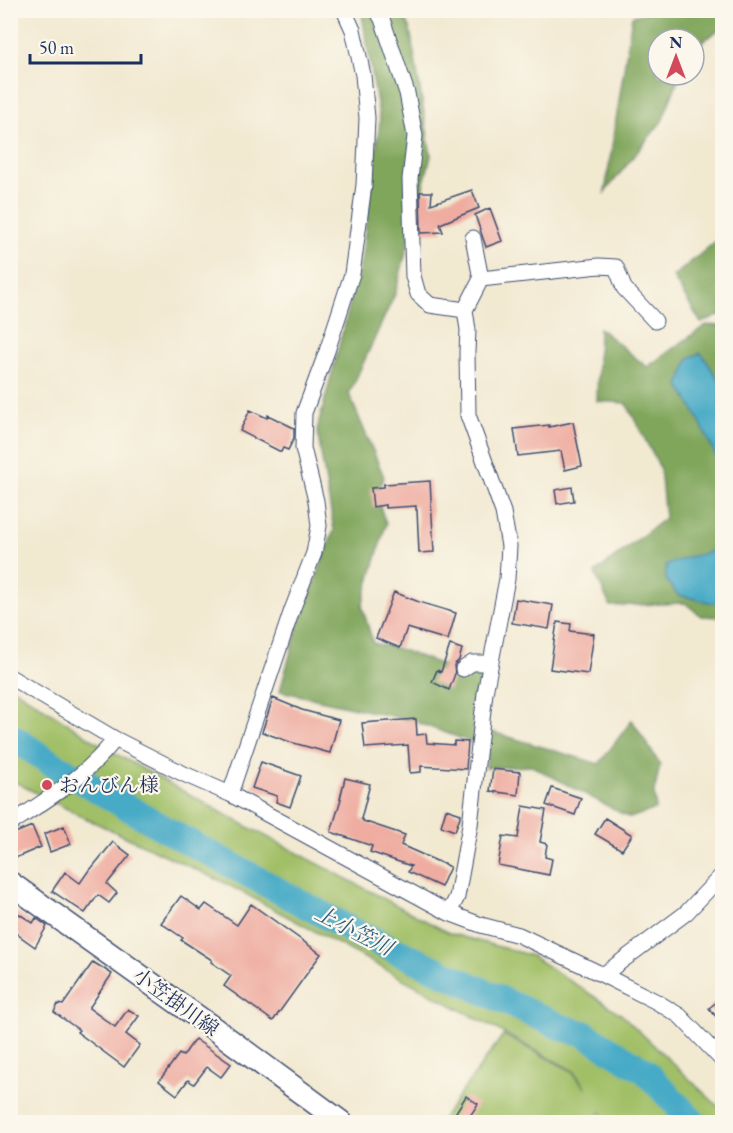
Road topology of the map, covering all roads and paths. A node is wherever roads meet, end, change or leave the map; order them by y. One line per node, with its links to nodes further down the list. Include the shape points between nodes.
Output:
1 (344, 10): 11 (street, via 353,30 363,75 367,118 364,185 352,274 304,413 303,448 319,526 314,553)
2 (377, 10): 5 (street, via 407,93 415,135 410,179 413,276 418,294 430,305)
3 (473, 238): 4 (street)
4 (481, 279): 5 (street); 6 (street, via 616,267 624,288)
5 (465, 310): 7 (street, via 468,415 503,513 509,546 507,579)
6 (655, 321)
7 (491, 663): 8 (street, via 472,663); 16 (street, via 470,825 457,897)
8 (463, 669)
9 (10, 677): 10 (street)
10 (115, 739): 11 (street); 12 (street, via 103,755 62,789)
11 (230, 794): 16 (street)
12 (10, 824)
13 (723, 875): 17 (street)
14 (10, 883): 20 (main road, 小笠掛川線)
15 (723, 892): 17 (street)
16 (449, 913): 18 (street, via 519,935)
17 (686, 913): 18 (street)
18 (603, 975): 19 (street, via 680,1016)
19 (723, 1060)
20 (341, 1122)

